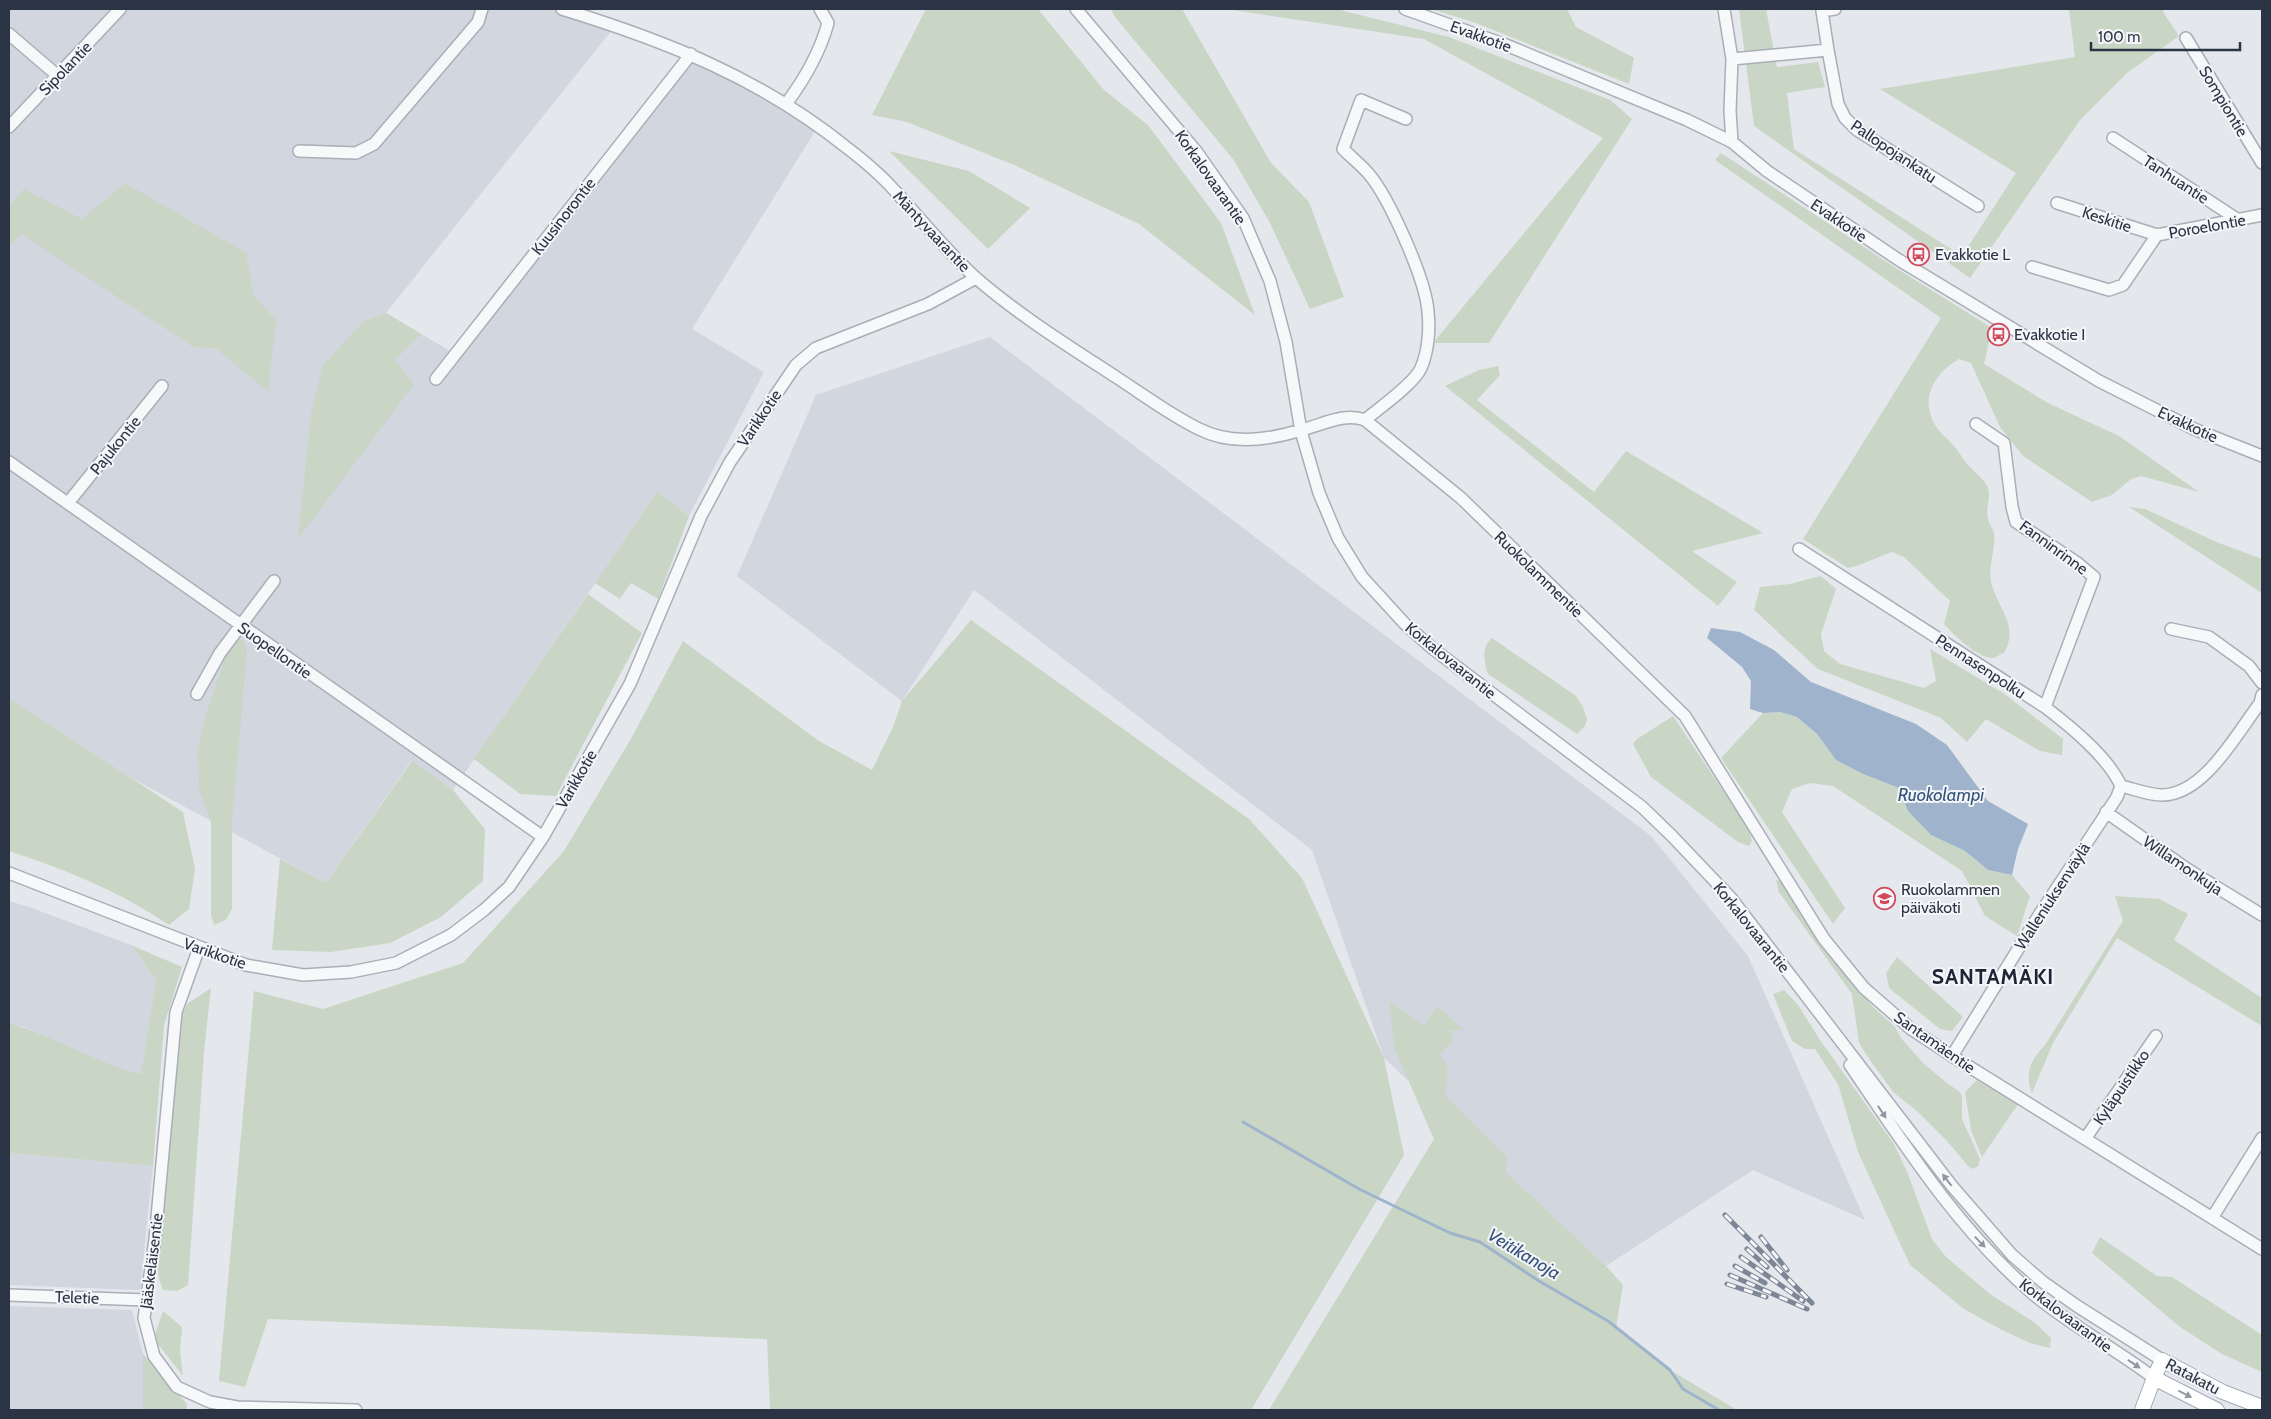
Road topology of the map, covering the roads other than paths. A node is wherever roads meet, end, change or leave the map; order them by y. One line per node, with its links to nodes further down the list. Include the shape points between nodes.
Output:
1 (120, 9): 15 (street, Sipolantie)
2 (482, 9): 21 (street, via 478,22 374,144 356,153)
3 (562, 9): 13 (street, Mäntyvaarantie)
4 (820, 9): 16 (street, via 828,23 824,39)
5 (1076, 9): 34 (street, Korkalovaarantie, via 1196,151 1243,218 1270,281 1286,342)
6 (1405, 9): 20 (street, Evakkotie, via 1506,45)
7 (1724, 9): 14 (street)
8 (1835, 9): 9 (street)
9 (1822, 10): 12 (street, Pallopojankatu)
10 (9, 34): 15 (street)
11 (2186, 38): 22 (street, Sompiontie)
12 (1828, 50): 14 (street); 24 (street, Pallopojankatu, via 1838,104 1845,118 1857,130)
13 (691, 54): 16 (street, Mäntyvaarantie); 30 (street, Kuusinorontie)
14 (1732, 59): 20 (street)
15 (58, 76): 18 (street, Sipolantie)
16 (786, 104): 29 (street, Mäntyvaarantie, via 846,147 893,188)
17 (1406, 120): 32 (street, via 1361,100 1343,149 1368,173 1387,201 1416,266 1428,311 1427,350 1420,370)
18 (9, 126)
19 (2113, 138): 26 (street, Tanhuantie)
20 (1732, 142): 35 (street, Evakkotie, via 1767,171 1899,260 2074,366 2194,429)
21 (299, 151)
22 (2262, 163)
23 (2057, 203): 27 (street, Keskitie)
24 (1978, 206)
25 (2262, 216): 26 (street, Poroelontie)
26 (2240, 220): 27 (street, Poroelontie)
27 (2157, 235): 28 (street, Poroelontie, via 2123,284 2109,290)
28 (2032, 267)
29 (976, 278): 34 (street, Mäntyvaarantie, via 1051,335 1201,430 1232,440); 49 (street, Varikkotie, via 928,304 816,348 796,365 730,462 700,516 630,684)
30 (436, 378)
31 (162, 386): 37 (street, Pajukontie)
32 (1365, 420): 34 (street, Mäntyvaarantie, via 1356,416 1328,421); 46 (street, Ruokolammentie, via 1461,498 1685,716)
33 (1976, 424): 45 (street, Fanninrinne, via 2004,443 2016,522 2094,577)
34 (1301, 431): 53 (street, Korkalovaarantie, via 1319,493 1338,538 1362,577 1432,648 1642,807 1732,898)
35 (2262, 456)
36 (9, 462): 37 (street, Suopellontie)
37 (68, 503): 40 (street, Suopellontie)
38 (1799, 549): 45 (street, Pennasenpolku)
39 (274, 581): 40 (street)
40 (240, 625): 43 (street); 49 (street, Suopellontie)
41 (2171, 629): 42 (street, via 2209,637 2249,666)
42 (2262, 683)
43 (197, 694)
44 (2262, 695): 47 (street, via 2260,703 2211,769 2193,784 2179,792 2162,795)
45 (2046, 707): 47 (street, Pennasenpolku, via 2107,764)
46 (1700, 740): 55 (street, Santamäentie, via 1835,953 1864,988 1911,1029)
47 (2121, 786): 48 (street)
48 (2106, 812): 51 (street, Willamonkuja, via 2187,869); 55 (street, Walleniuksenväylä)
49 (543, 837): 52 (street, Varikkotie, via 509,887 484,910 451,936 396,963 351,972 303,975 246,965)
50 (9, 873): 52 (street, Varikkotie)
51 (2262, 915)
52 (199, 948): 61 (street, Jääskeläisentie, via 176,1012 155,1239)
53 (1830, 1026): 62 (street, Korkalovaarantie, one-way to 53, via 2043,1282 2012,1255 1952,1186); 64 (street, Korkalovaarantie, one-way to 64, via 1835,1042 1903,1144 1969,1231 2033,1294)
54 (2156, 1036): 57 (street, Kyläpuistikko)
55 (1952, 1056): 57 (street, Santamäentie)
56 (2262, 1138): 58 (street)
57 (2086, 1139): 58 (street, Santamäentie)
58 (2212, 1218): 59 (street, Santamäentie)
59 (2262, 1249)
60 (9, 1295): 61 (street, Teletie)
61 (146, 1300): 66 (street, Jääskeläisentie, via 144,1318 154,1356 177,1387 210,1402 237,1407)
62 (2127, 1338): 63 (street, Ratakatu)
63 (2162, 1360): 64 (main road); 65 (main road, Ratakatu, via 2223,1392)
64 (2154, 1378): 67 (main road); 68 (main road, Ratakatu, one-way to 68)
65 (2262, 1407)
66 (356, 1410)
67 (2142, 1410)
68 (2216, 1410)

